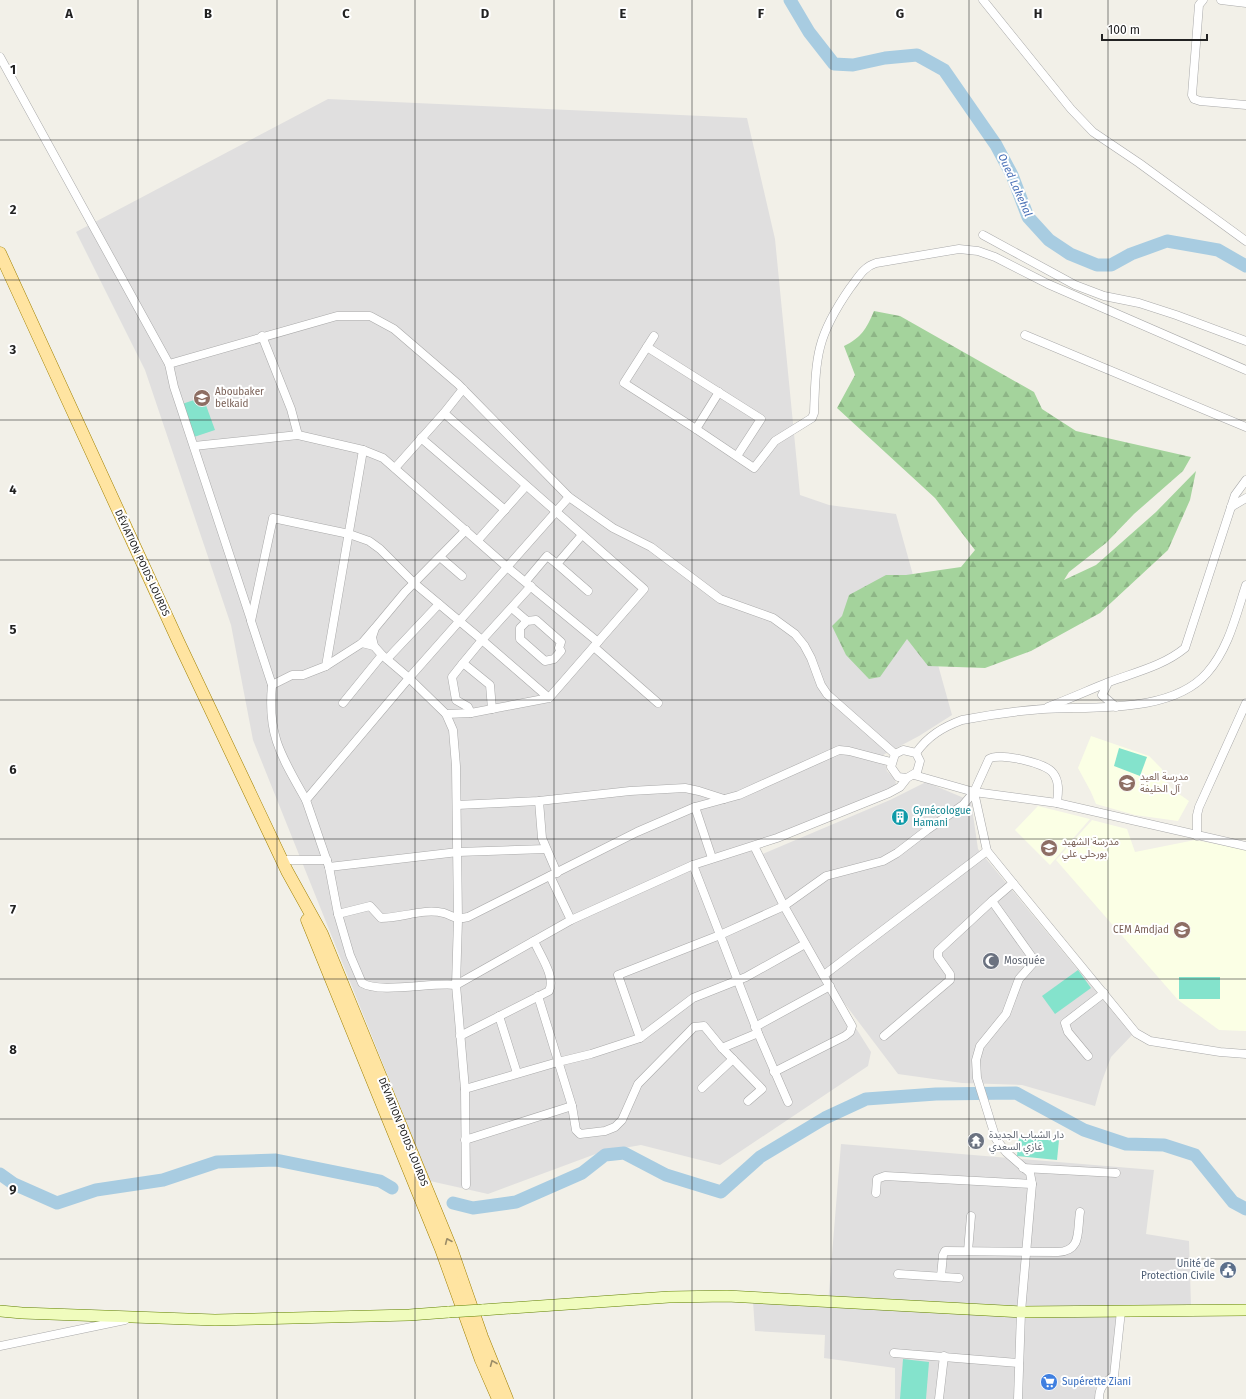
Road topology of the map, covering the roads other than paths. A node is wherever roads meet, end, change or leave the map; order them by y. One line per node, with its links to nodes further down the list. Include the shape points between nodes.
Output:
1 (983, 0): 8 (street, via 1093,132)
2 (1202, 0): 6 (street, via 1199,5 1192,95 1200,101)
3 (1221, 0): 4 (street)
4 (1246, 3)
5 (0, 57): 15 (street)
6 (1246, 105)
7 (983, 235): 13 (street, via 1075,285 1104,296 1139,303 1176,315)
8 (1246, 241)
9 (0, 253): 92 (main road, DÉVIATION POIDS LOURDS, via 172,629)
10 (1025, 335): 20 (street)
11 (262, 336): 15 (street); 17 (street, via 337,316 370,316 394,329); 22 (street, via 291,409)
12 (654, 336): 14 (street)
13 (1246, 341)
14 (648, 347): 18 (street); 21 (street, via 624,383)
15 (169, 364): 24 (street)
16 (1246, 370): 26 (street, via 978,251 959,248 888,260 865,268 826,328 818,354 812,418 775,441 754,468)
17 (463, 389): 19 (street); 30 (street)
18 (719, 392): 21 (street); 26 (street, via 761,419)
19 (444, 413): 23 (street); 29 (street)
20 (1246, 427)
21 (696, 429): 26 (street)
22 (298, 435): 24 (street); 25 (street)
23 (421, 438): 27 (street); 33 (street)
24 (194, 446): 49 (street)
25 (363, 450): 27 (street, via 383,458); 36 (street)
26 (737, 456)
27 (395, 468): 35 (street)
28 (1246, 480): 32 (street, via 1235,495)
29 (526, 486): 33 (street); 34 (street)
30 (569, 496): 34 (street); 73 (street, via 613,528 651,547 720,599 757,611 784,625 804,645 826,694)
31 (1246, 498): 32 (street)
32 (1231, 507): 61 (street, via 1185,648 1173,658)
33 (505, 510): 38 (street)
34 (555, 512): 37 (street); 41 (street)
35 (466, 530): 38 (street); 39 (street)
36 (349, 534): 43 (street, via 380,549); 49 (street, via 273,518); 59 (street)
37 (582, 535): 40 (street); 55 (street, via 644,589)
38 (478, 540): 41 (street)
39 (440, 557): 42 (street); 43 (street)
40 (557, 564): 44 (street, via 547,556); 46 (street)
41 (507, 567): 44 (street); 50 (street)
42 (462, 576)
43 (414, 583): 47 (street); 52 (street)
44 (529, 583): 48 (street); 55 (street)
45 (1246, 585): 67 (street, via 1229,638 1207,673 1195,684 1157,701)
46 (588, 591)
47 (439, 604): 50 (street); 57 (street)
48 (512, 608): 51 (street); 53 (street)
49 (251, 621): 62 (street)
50 (460, 621): 53 (street); 60 (street)
51 (527, 621): 51 (street, via 536,620 561,642 560,651 554,659 545,661 520,639 520,628)
52 (375, 628): 54 (street); 56 (street, via 372,637)
53 (482, 640): 58 (street); 63 (street)
54 (362, 643): 56 (street); 59 (street)
55 (596, 645): 63 (street); 65 (street)
56 (374, 646): 57 (street)
57 (384, 657): 60 (street); 64 (street)
58 (463, 663): 68 (street, via 490,685); 70 (street, via 452,677 454,691 456,700 468,707)
59 (326, 666): 62 (street, via 303,675 292,675)
60 (409, 678): 71 (street); 77 (street)
61 (1108, 683): 67 (street, via 1102,695); 69 (street)
62 (272, 685): 77 (street, via 270,704 279,752)
63 (550, 698): 68 (street)
64 (343, 703)
65 (658, 703)
66 (1246, 703): 83 (street, via 1199,807)
67 (1116, 707): 69 (street)
68 (492, 709): 70 (street)
69 (1043, 709): 72 (street, via 962,720 950,724 927,738)
70 (471, 713): 71 (street)
71 (446, 714): 81 (street, via 453,730)
72 (916, 753): 73 (street, via 903,750); 75 (street, via 920,761 919,768)
73 (895, 754): 74 (street)
74 (891, 762): 75 (street, via 895,774); 78 (street, via 849,750 840,750 739,796)
75 (910, 777): 76 (street); 84 (street, via 889,793)
76 (974, 792): 80 (street); 80 (street, via 989,759 993,756 1002,756 1048,767 1059,786); 87 (street); 96 (street, via 963,805 897,853 877,862 826,876)
77 (306, 800): 90 (street)
78 (724, 800): 79 (street, via 699,790 685,788); 82 (street)
79 (539, 801): 81 (street); 86 (street, via 542,838)
80 (1058, 803): 83 (street)
81 (457, 805): 88 (street)
82 (695, 807): 89 (street); 93 (street, via 637,832)
83 (1197, 836): 85 (street)
84 (754, 846): 89 (street); 96 (street)
85 (1246, 846)
86 (546, 849): 88 (street); 93 (street)
87 (986, 851): 94 (street); 103 (street)
88 (458, 852): 90 (street); 98 (street)
89 (712, 858): 91 (street)
90 (328, 863): 92 (street); 97 (street)
91 (693, 864): 99 (street); 100 (street)
92 (285, 866): 148 (main road, DÉVIATION POIDS LOURDS, via 441,1249 481,1360); 149 (main road, DÉVIATION POIDS LOURDS, one-way to 92, via 451,1248 322,934)
93 (554, 874): 98 (street); 99 (street)
94 (1013, 883): 95 (street); 107 (street)
95 (992, 901): 112 (street, via 938,951 938,957 950,974 950,980); 127 (street, via 1034,962 1019,979 1004,1018 980,1046 976,1060 977,1078 996,1140)
96 (784, 906): 100 (street); 102 (street)
97 (338, 914): 98 (street, via 370,906 381,918 422,912 444,913); 105 (street, via 356,973 365,985 376,988)
98 (458, 920): 105 (street)
99 (571, 920): 101 (street)
100 (720, 935): 104 (street); 113 (street, via 618,975)
101 (534, 941): 105 (street); 108 (street, via 551,977 552,986 549,991)
102 (805, 944): 103 (street); 104 (street)
103 (824, 975): 106 (street)
104 (738, 981): 110 (street); 113 (street, via 694,998)
105 (456, 985): 111 (street)
106 (830, 986): 110 (street); 119 (street, via 852,1026 850,1032)
107 (1104, 993): 115 (street, via 1136,1033 1150,1041); 116 (street, via 1066,1023 1068,1032)
108 (538, 996): 109 (street); 118 (street)
109 (499, 1016): 111 (street); 120 (street)
110 (757, 1030): 114 (street); 119 (street)
111 (460, 1036): 122 (street)
112 (884, 1036)
113 (640, 1038): 118 (street)
114 (722, 1048): 117 (street); 125 (street, via 704,1026 694,1027 638,1084 622,1120 615,1127 605,1131 580,1134 576,1130)
115 (1246, 1054)
116 (1088, 1056)
117 (733, 1060): 121 (street); 123 (street, via 762,1089)
118 (558, 1062): 120 (street); 125 (street)
119 (774, 1072): 124 (street)
120 (517, 1073): 122 (street)
121 (702, 1088)
122 (465, 1089): 126 (street)
123 (748, 1101)
124 (788, 1102)
125 (572, 1106): 126 (street)
126 (465, 1140): 130 (street)
127 (1023, 1168): 128 (street); 129 (street, via 1030,1173)
128 (1116, 1173)
129 (1032, 1184): 131 (street, via 885,1176 877,1179); 135 (street)
130 (466, 1185)
131 (876, 1193)
132 (1080, 1212): 135 (street, via 1076,1245 1071,1250)
133 (971, 1216): 134 (street)
134 (968, 1251): 135 (street); 137 (street, via 945,1251)
135 (1026, 1252): 142 (street)
136 (898, 1274): 137 (street)
137 (941, 1276): 138 (street)
138 (959, 1278)
139 (1246, 1310): 141 (main road)
140 (0, 1311): 143 (main road)
141 (1121, 1311): 142 (main road); 152 (street, via 1114,1376 1099,1390)
142 (1021, 1312): 143 (main road, bridge, via 727,1296 409,1315 215,1320); 147 (street)
143 (136, 1318): 144 (street)
144 (0, 1346)
145 (894, 1353): 146 (street)
146 (944, 1356): 147 (street); 150 (street)
147 (1019, 1363): 151 (street)
148 (498, 1399)
149 (507, 1399)
150 (939, 1399)
151 (1018, 1399)
152 (1099, 1399)

